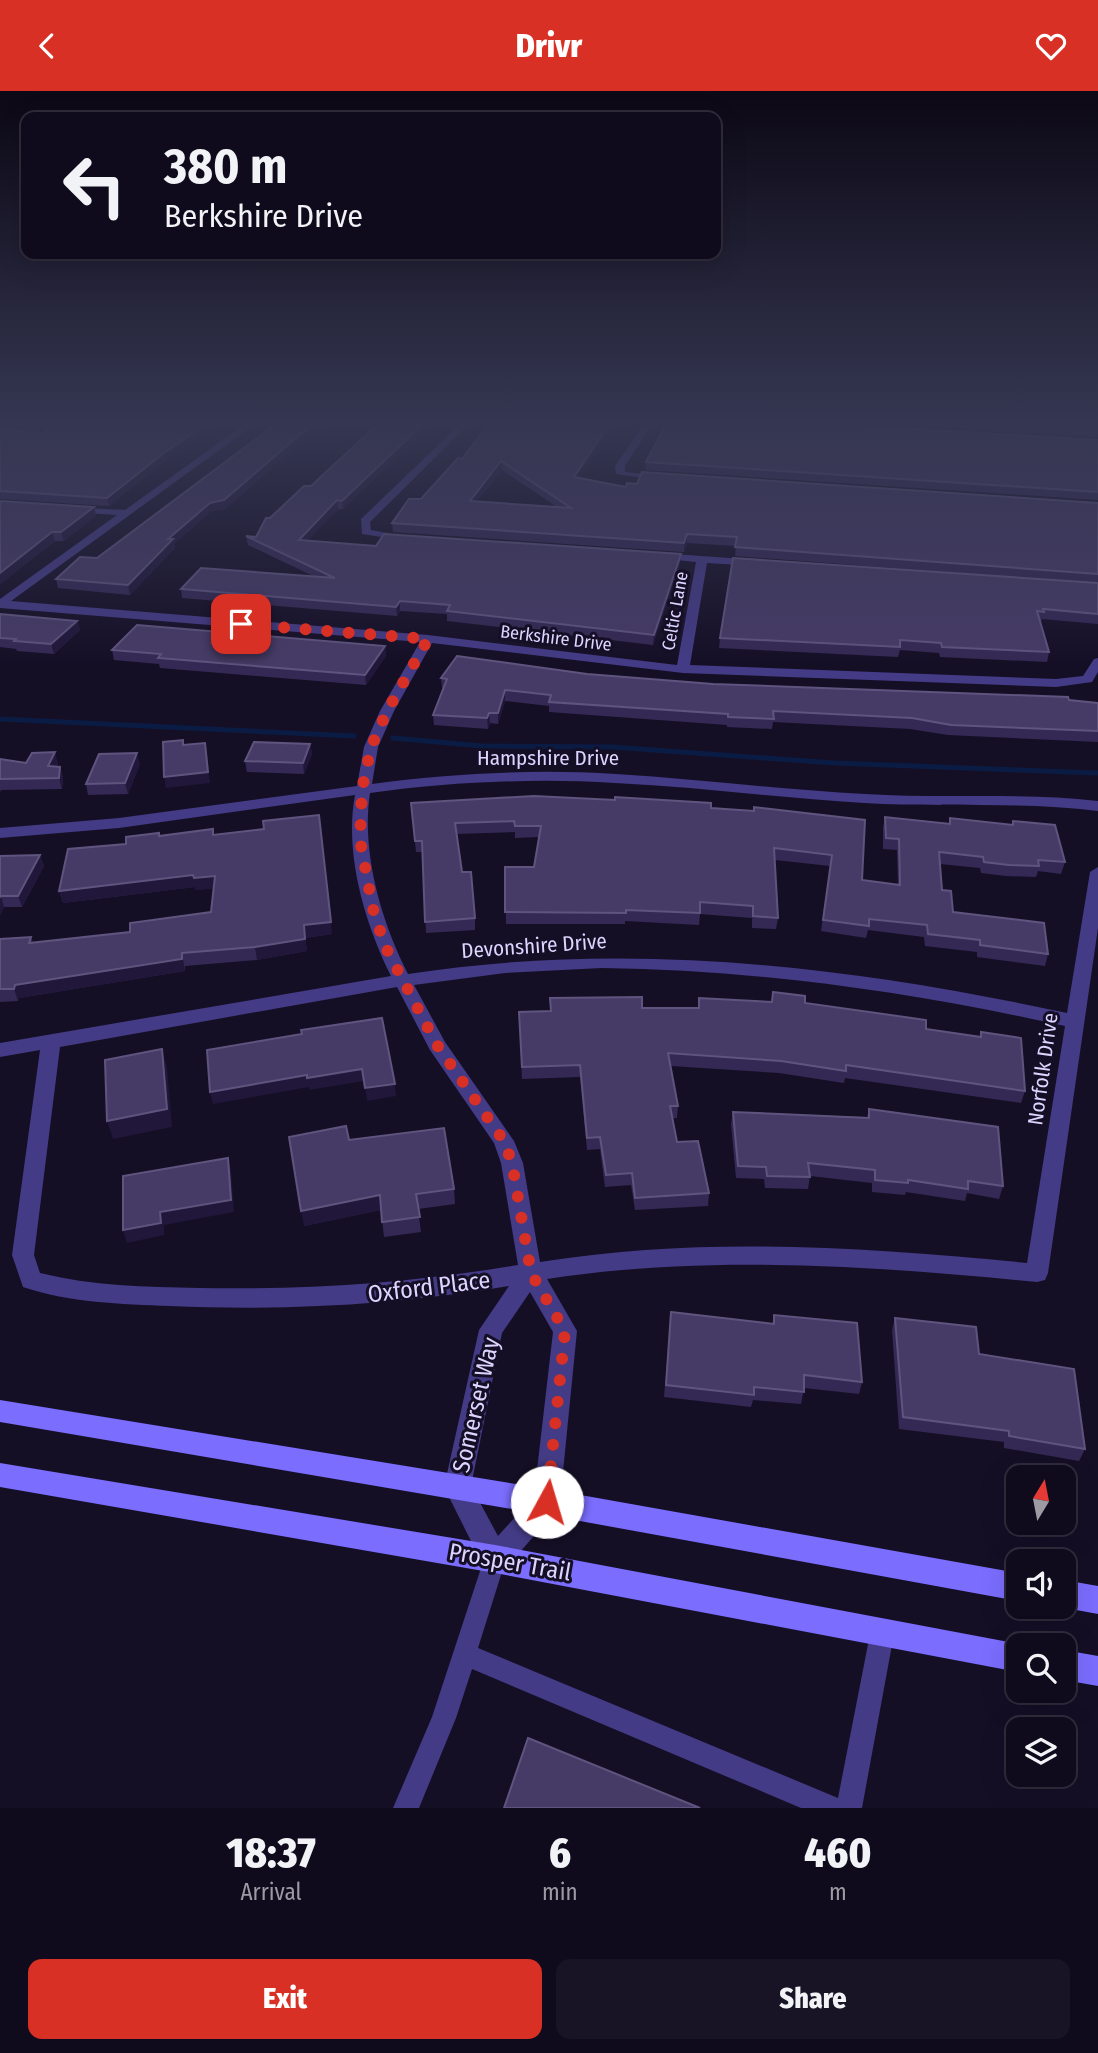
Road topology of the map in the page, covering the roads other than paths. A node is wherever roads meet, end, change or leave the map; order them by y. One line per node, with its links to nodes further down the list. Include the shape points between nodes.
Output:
1 (138, 504): 4 (street)
2 (382, 504): 5 (street, via 365,521 366,532)
3 (63, 508): 4 (street)
4 (126, 513): 9 (street)
5 (412, 539)
6 (647, 555): 7 (street)
7 (702, 559): 8 (street); 12 (street, Celtic Lane)
8 (770, 564)
9 (0, 604): 10 (street, Berkshire Drive)
10 (428, 639): 12 (street, Berkshire Drive); 13 (street, via 380,726)
11 (1098, 662): 12 (street, Berkshire Drive, via 1087,680 1056,683)
12 (683, 669)
13 (362, 789): 14 (street, Hampshire Drive, via 465,780 613,778 865,799 1049,800); 15 (street, Hampshire Drive, via 119,823); 17 (street, via 359,815 365,872 385,946)
14 (1098, 806)
15 (0, 833)
16 (1098, 872): 18 (street, Norfolk Drive)
17 (402, 980): 18 (street, Devonshire Drive, via 531,965 733,966 863,978); 19 (street, Devonshire Drive); 21 (street, via 437,1045 504,1141)
18 (1073, 1021): 22 (street, Norfolk Drive)
19 (51, 1042): 20 (street, Devonshire Drive); 21 (street, Oxford Place, via 23,1255 31,1280 76,1290 144,1296 292,1299 370,1295)
20 (0, 1050)
21 (531, 1273): 22 (street, Oxford Place, via 619,1261 810,1255); 25 (street, Somerset Way, via 491,1330); 26 (street, via 565,1331)
22 (1037, 1273)
23 (0, 1411): 25 (main road)
24 (0, 1475): 27 (main road, Prosper Trail)
25 (457, 1487): 26 (main road); 27 (street, Somerset Way)
26 (547, 1502): 27 (street); 28 (main road)
27 (495, 1559): 31 (main road, Prosper Trail); 32 (lane)
28 (1006, 1585)
29 (1076, 1596): 30 (main road)
30 (1098, 1600)
31 (882, 1633): 33 (main road, Prosper Trail); 38 (lane)
32 (464, 1654): 36 (lane, via 444,1718); 37 (lane)
33 (1006, 1655)
34 (1076, 1667): 35 (main road)
35 (1098, 1671)
36 (406, 1808)
37 (831, 1808)
38 (849, 1808)

